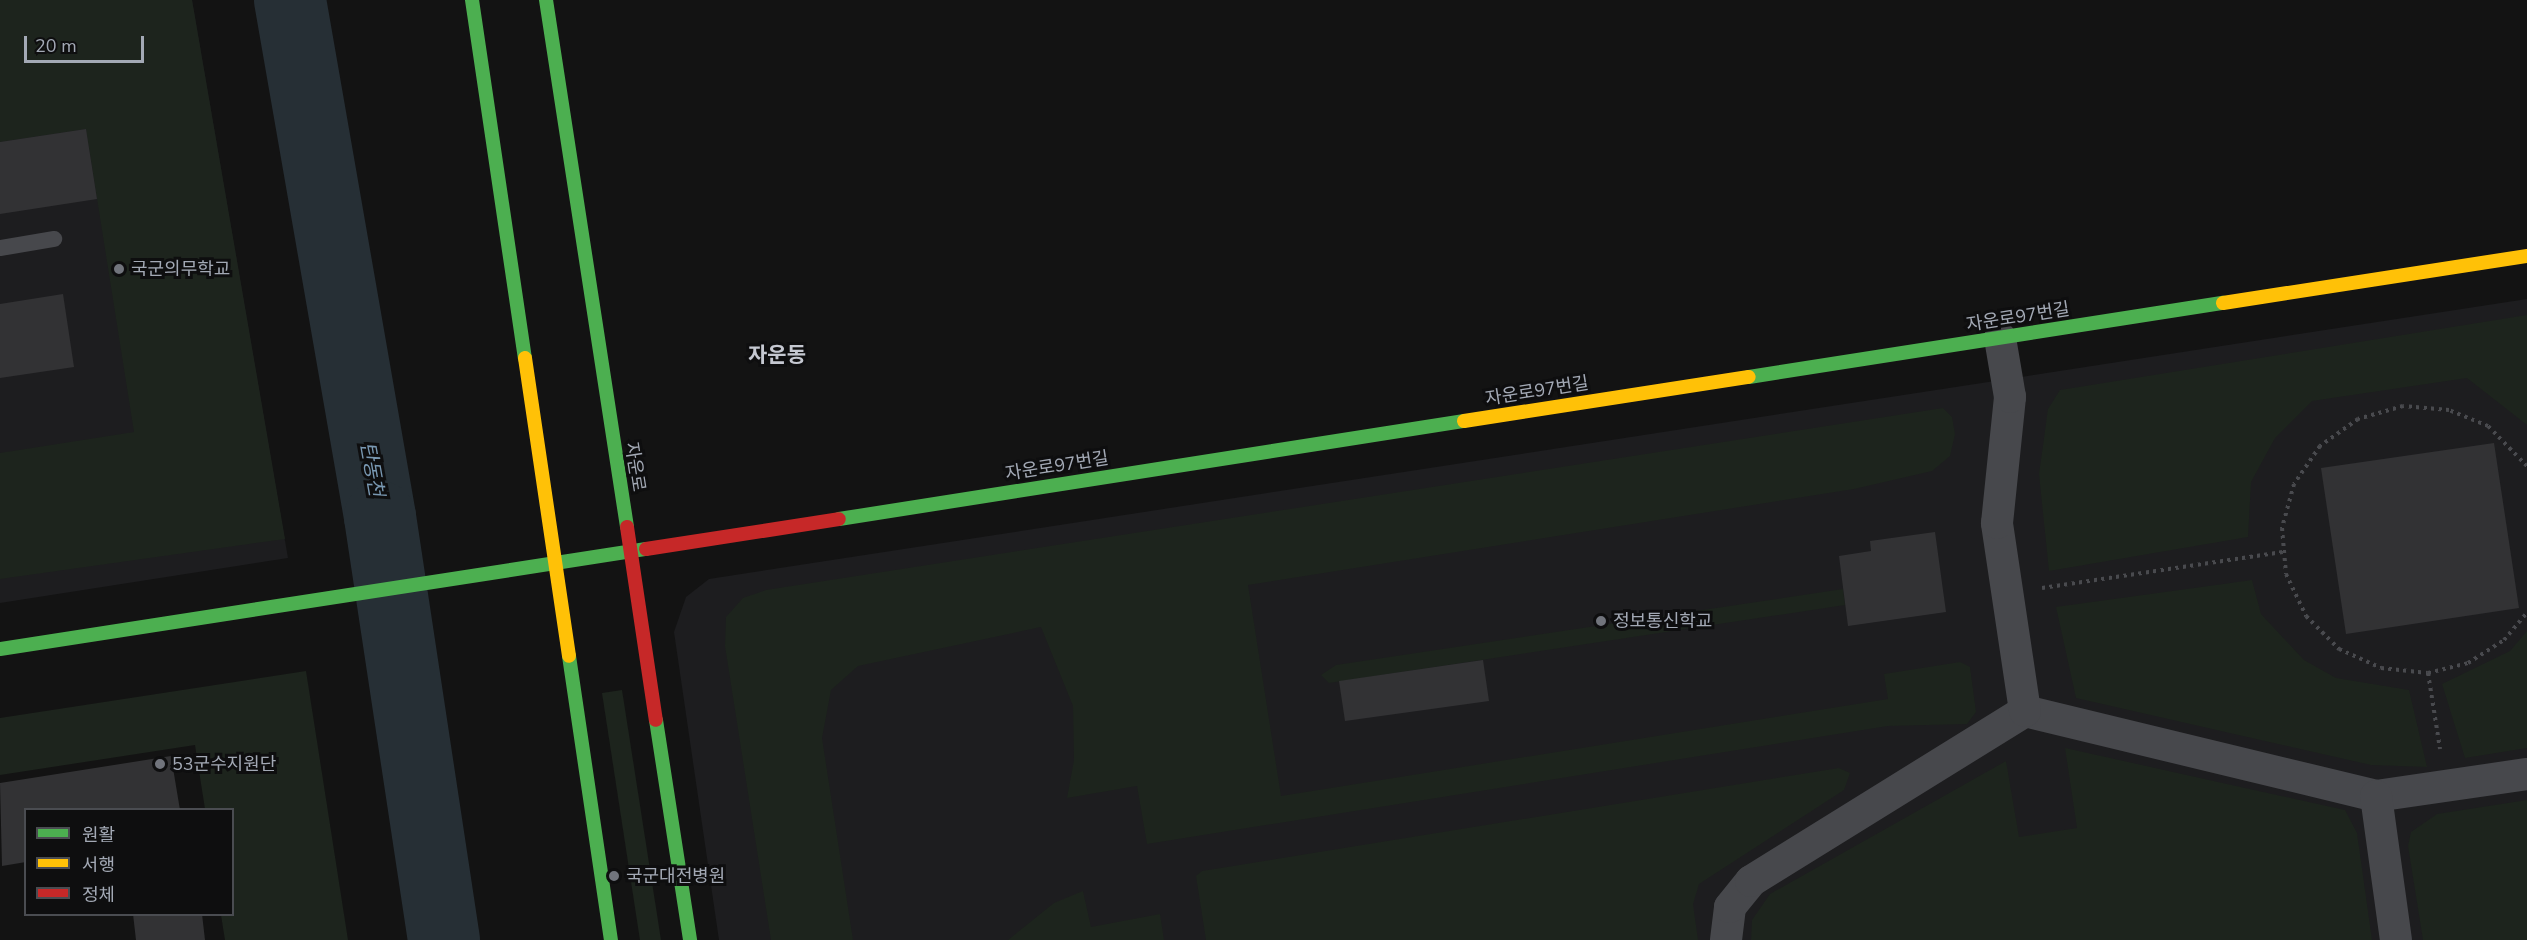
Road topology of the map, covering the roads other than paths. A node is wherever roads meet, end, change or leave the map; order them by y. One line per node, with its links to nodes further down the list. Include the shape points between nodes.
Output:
1 (472, 0): 8 (street)
2 (546, 0): 7 (street, 자운로)
3 (54, 239): 4 (lane)
4 (0, 248)
5 (2527, 256): 6 (street, 자운로97번길)
6 (2000, 338): 7 (street, 자운로97번길); 10 (street, via 2010,397 1997,523)
7 (630, 550): 8 (street, 자운로97번길); 14 (street, 자운로)
8 (553, 562): 9 (street, 자운로97번길); 13 (street)
9 (0, 649)
10 (2025, 711): 12 (street); 15 (street, via 1751,881 1730,907)
11 (2527, 774): 12 (street)
12 (2376, 796): 16 (street)
13 (611, 940)
14 (690, 940)
15 (1726, 940)
16 (2396, 940)

